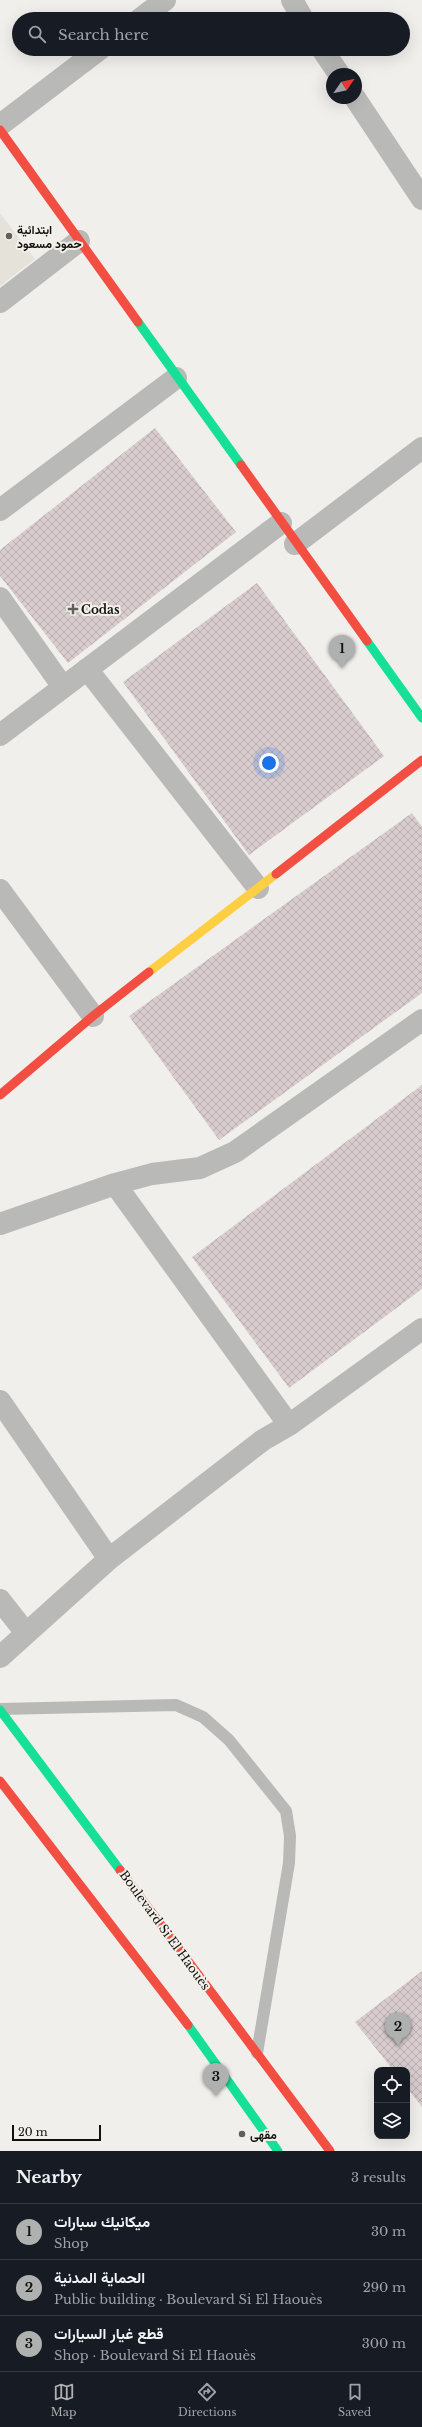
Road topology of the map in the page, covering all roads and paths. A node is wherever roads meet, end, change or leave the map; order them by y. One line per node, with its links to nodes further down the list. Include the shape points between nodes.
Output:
1 (165, 0): 3 (street)
2 (292, 0): 4 (street)
3 (149, 12)
4 (299, 12)
5 (91, 56): 9 (street)
6 (327, 56): 7 (street)
7 (335, 68)
8 (359, 104): 11 (street)
9 (0, 125)
10 (0, 130): 12 (street)
11 (422, 199)
12 (79, 241): 13 (street); 14 (street)
13 (0, 302)
14 (176, 378): 16 (street); 17 (street)
15 (422, 448): 18 (street)
16 (0, 510)
17 (281, 523): 18 (street); 20 (street)
18 (295, 544): 22 (street)
19 (3, 608): 21 (street)
20 (88, 669): 21 (street); 25 (street)
21 (63, 687): 23 (street)
22 (422, 718)
23 (0, 735)
24 (422, 760): 25 (street)
25 (258, 888): 27 (street)
26 (0, 890): 27 (street)
27 (93, 1016): 29 (street)
28 (422, 1020): 30 (street, via 235,1152 200,1168 152,1174)
29 (0, 1095)
30 (115, 1184): 31 (street); 34 (street)
31 (0, 1224)
32 (422, 1329): 34 (street)
33 (0, 1401): 35 (street)
34 (289, 1425): 35 (street, via 263,1440)
35 (109, 1559): 37 (street)
36 (0, 1600): 37 (street)
37 (26, 1633): 38 (street)
38 (0, 1657)
39 (0, 1710): 41 (street, Boulevard Si El Haouès); 41 (lane, via 176,1705 203,1717 229,1740 286,1812 290,1836 289,1863)
40 (0, 1781): 42 (street, via 205,2048)
41 (257, 2052): 43 (street, Boulevard Si El Haouès)
42 (271, 2148)
43 (330, 2151)

